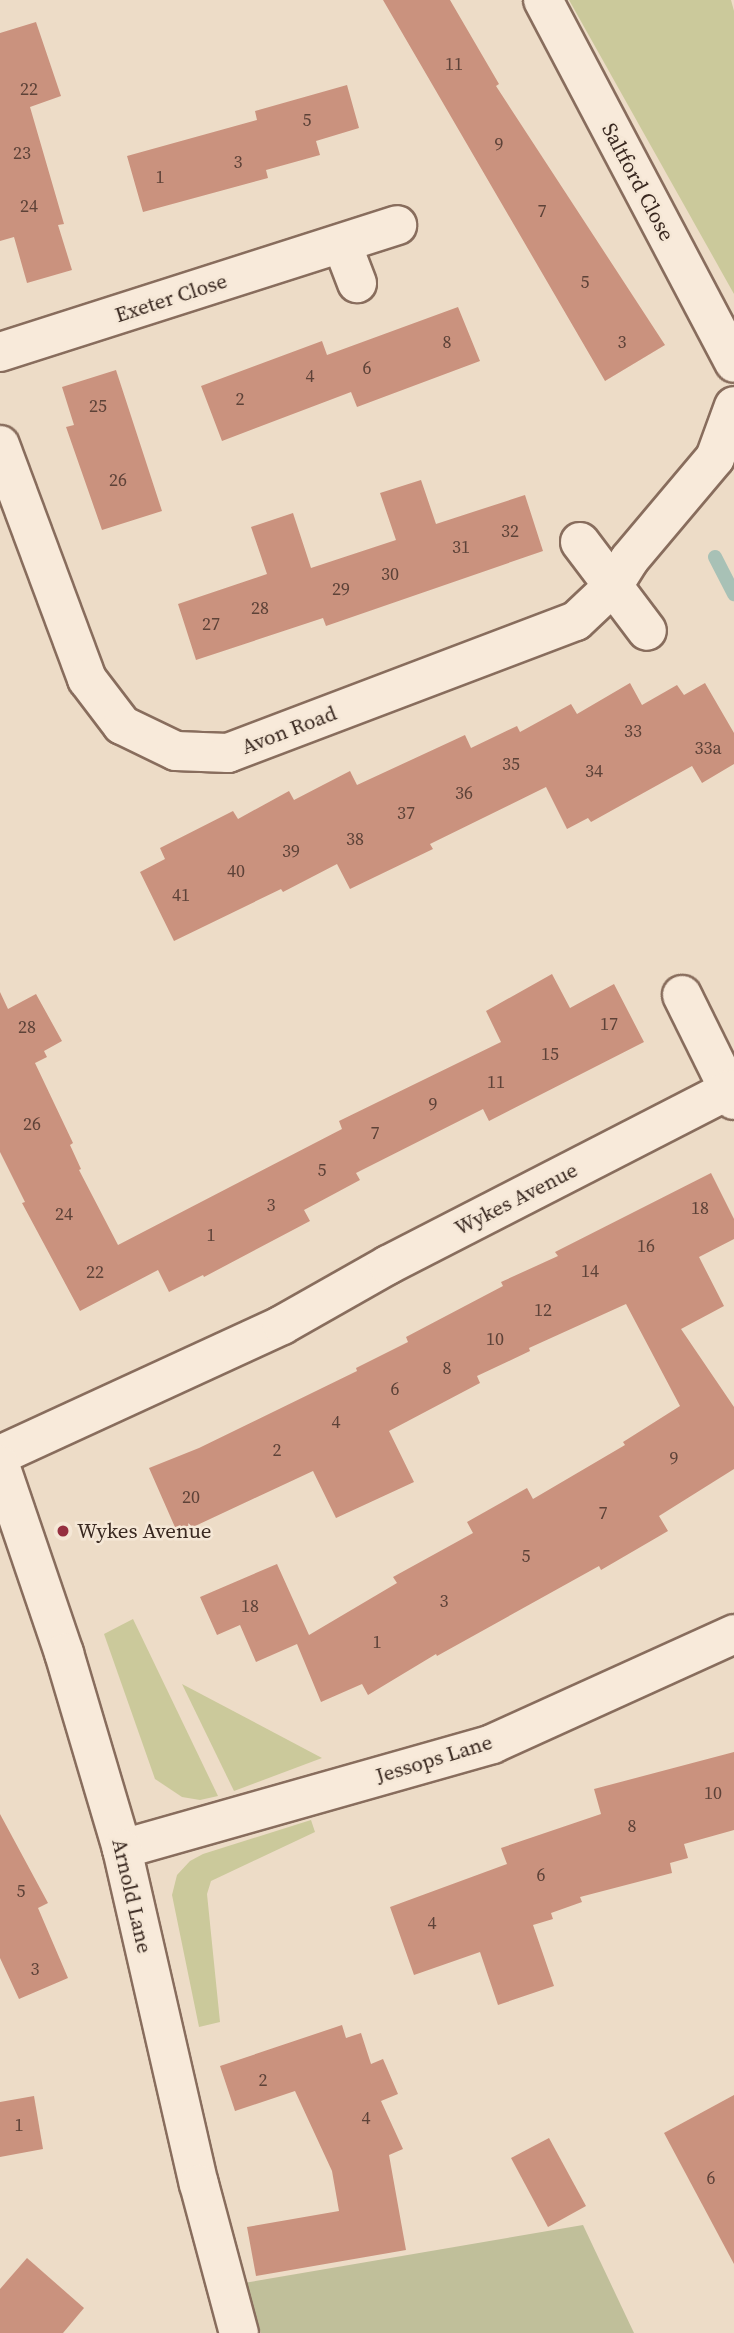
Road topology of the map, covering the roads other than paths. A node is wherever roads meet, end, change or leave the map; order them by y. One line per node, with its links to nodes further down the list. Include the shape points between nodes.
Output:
1 (543, 0): 6 (street, Saltford Close)
2 (397, 225): 3 (street, Exeter Close)
3 (342, 244): 4 (street); 5 (street, Exeter Close)
4 (357, 283)
5 (0, 352)
6 (734, 363)
7 (734, 406): 10 (street, via 715,458)
8 (0, 445): 10 (street, Avon Road, via 87,679 122,725 176,751 228,753 576,621)
9 (580, 542): 10 (street)
10 (621, 573): 11 (street)
11 (648, 631)
12 (682, 995): 13 (street, Wykes Avenue)
13 (732, 1095): 14 (street, Wykes Avenue, via 388,1265 282,1325)
14 (0, 1455)
15 (0, 1465): 17 (street, Arnold Lane, via 64,1653)
16 (734, 1634): 17 (street, Jessops Lane, via 492,1744)
17 (122, 1849): 18 (street, Arnold Lane, via 199,2184)
18 (239, 2333)

